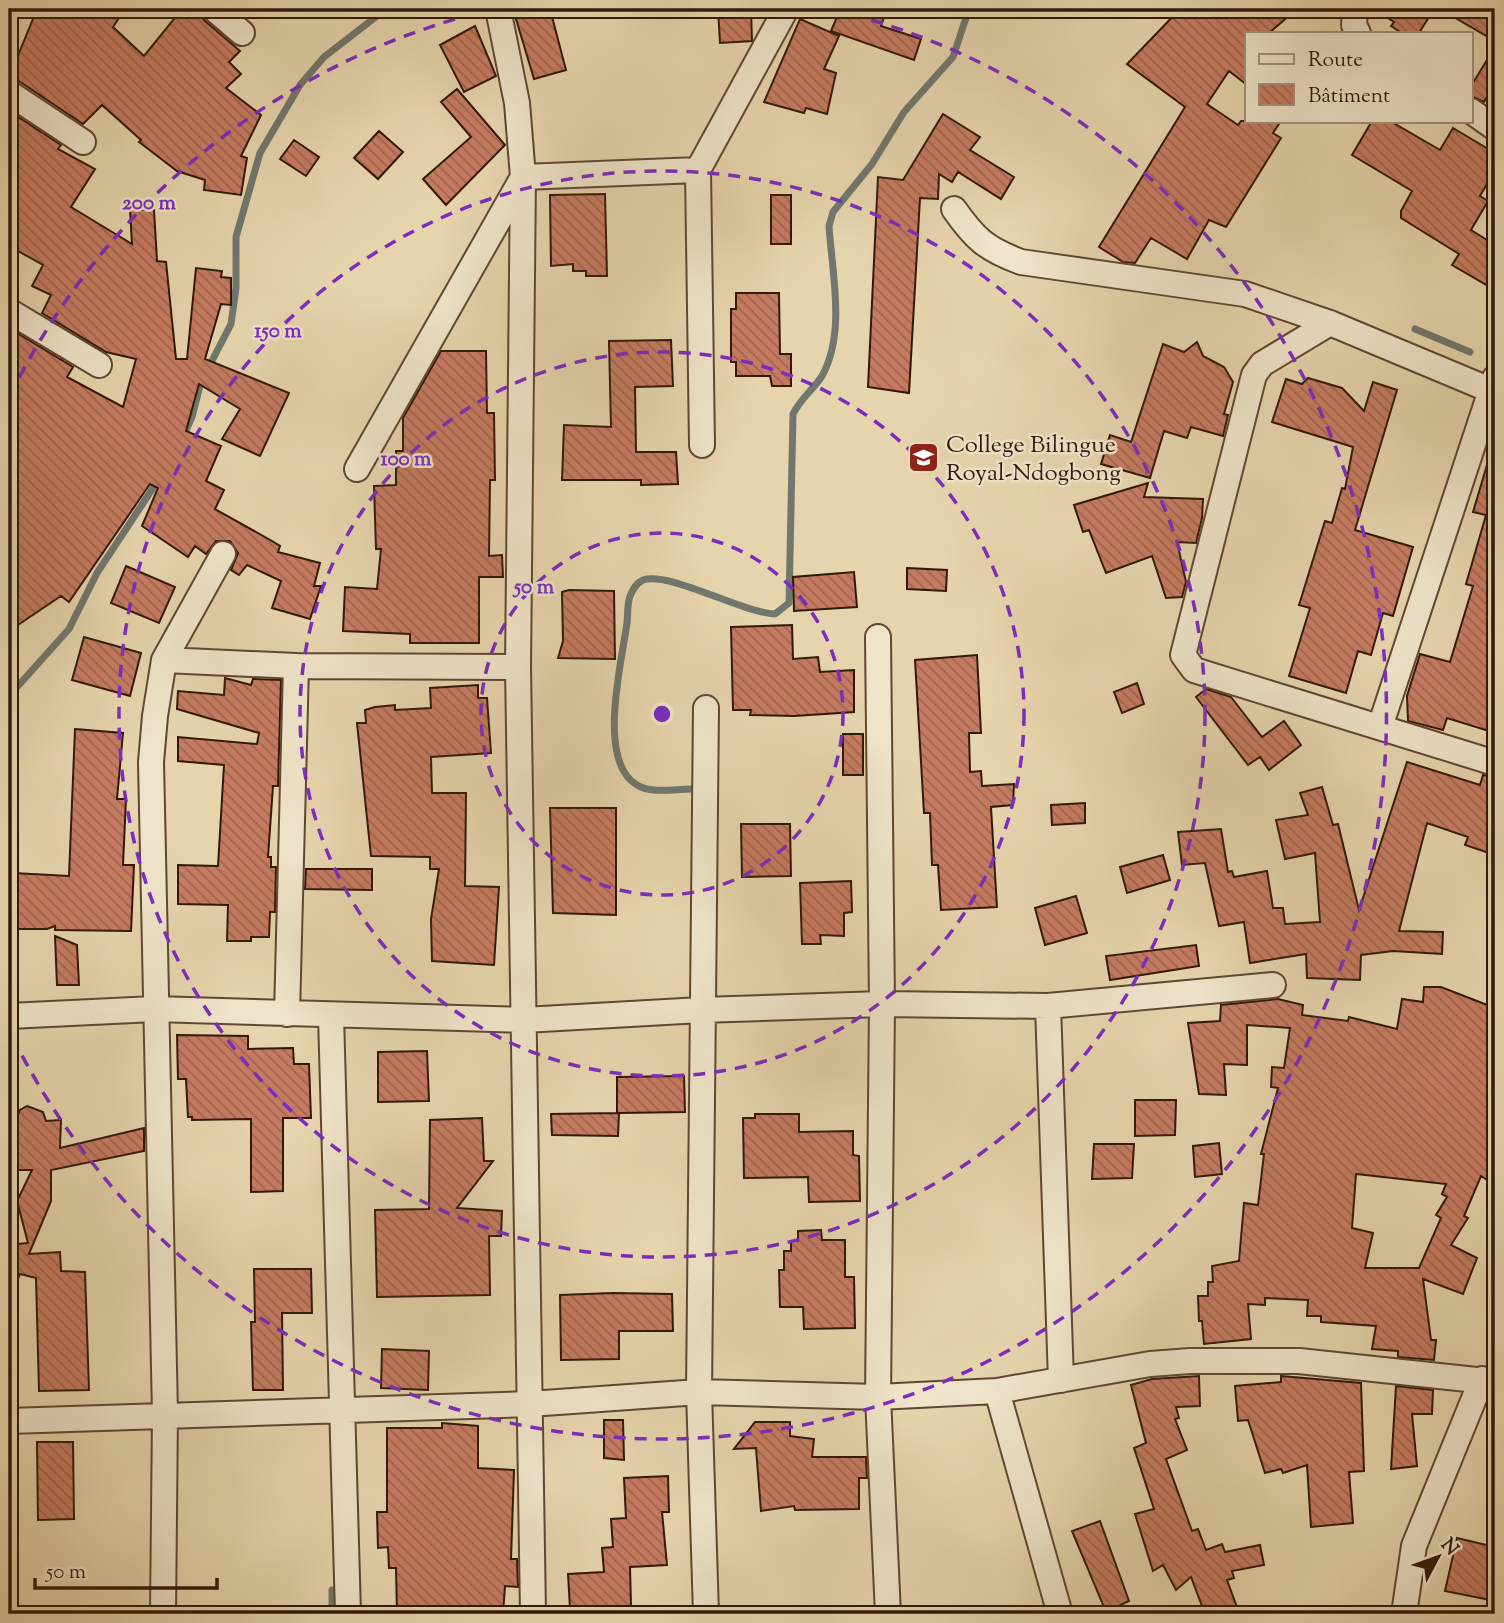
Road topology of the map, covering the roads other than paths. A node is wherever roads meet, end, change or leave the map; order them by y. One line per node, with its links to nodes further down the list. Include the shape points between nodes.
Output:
1 (214, 9): 6 (street)
2 (498, 9): 12 (street, via 517,103)
3 (786, 9): 11 (street)
4 (1355, 9): 5 (street)
5 (1358, 32)
6 (242, 33)
7 (9, 93): 10 (street)
8 (1472, 112): 9 (street)
9 (1495, 128)
10 (83, 142)
11 (698, 170): 12 (street); 18 (street)
12 (523, 177): 19 (street); 24 (street)
13 (954, 209): 15 (street, via 973,236 992,251 1021,261 1236,292)
14 (9, 311): 16 (street)
15 (1330, 323): 17 (street); 26 (street, via 1262,364 1254,375 1182,655 1194,670)
16 (99, 365)
17 (1493, 386): 26 (street)
18 (702, 445)
19 (356, 469)
20 (223, 554): 22 (street)
21 (878, 638): 29 (street)
22 (164, 660): 23 (street); 31 (street, via 151,762)
23 (296, 666): 24 (street); 33 (street)
24 (518, 667): 36 (street)
25 (706, 708): 32 (street)
26 (1380, 727): 27 (street)
27 (1495, 763)
28 (1273, 985): 30 (street)
29 (882, 1004): 30 (street); 32 (street); 41 (street)
30 (1048, 1006): 37 (street)
31 (154, 1009): 33 (street); 34 (street); 44 (street)
32 (701, 1010): 36 (street); 40 (street)
33 (287, 1014): 35 (street)
34 (9, 1016)
35 (331, 1016): 36 (street); 43 (street)
36 (524, 1020): 42 (street)
37 (1061, 1380): 38 (street, via 1150,1364 1252,1359); 39 (street)
38 (1488, 1380): 52 (street, via 1414,1546)
39 (997, 1391): 41 (street); 51 (street)
40 (699, 1392): 41 (street); 42 (street); 49 (street)
41 (878, 1396): 50 (street)
42 (530, 1404): 43 (street); 48 (street)
43 (342, 1410): 44 (street); 47 (street)
44 (165, 1414): 45 (street); 46 (street)
45 (9, 1421)
46 (163, 1614)
47 (348, 1614)
48 (533, 1614)
49 (706, 1614)
50 (888, 1614)
51 (1060, 1614)
52 (1404, 1614)

